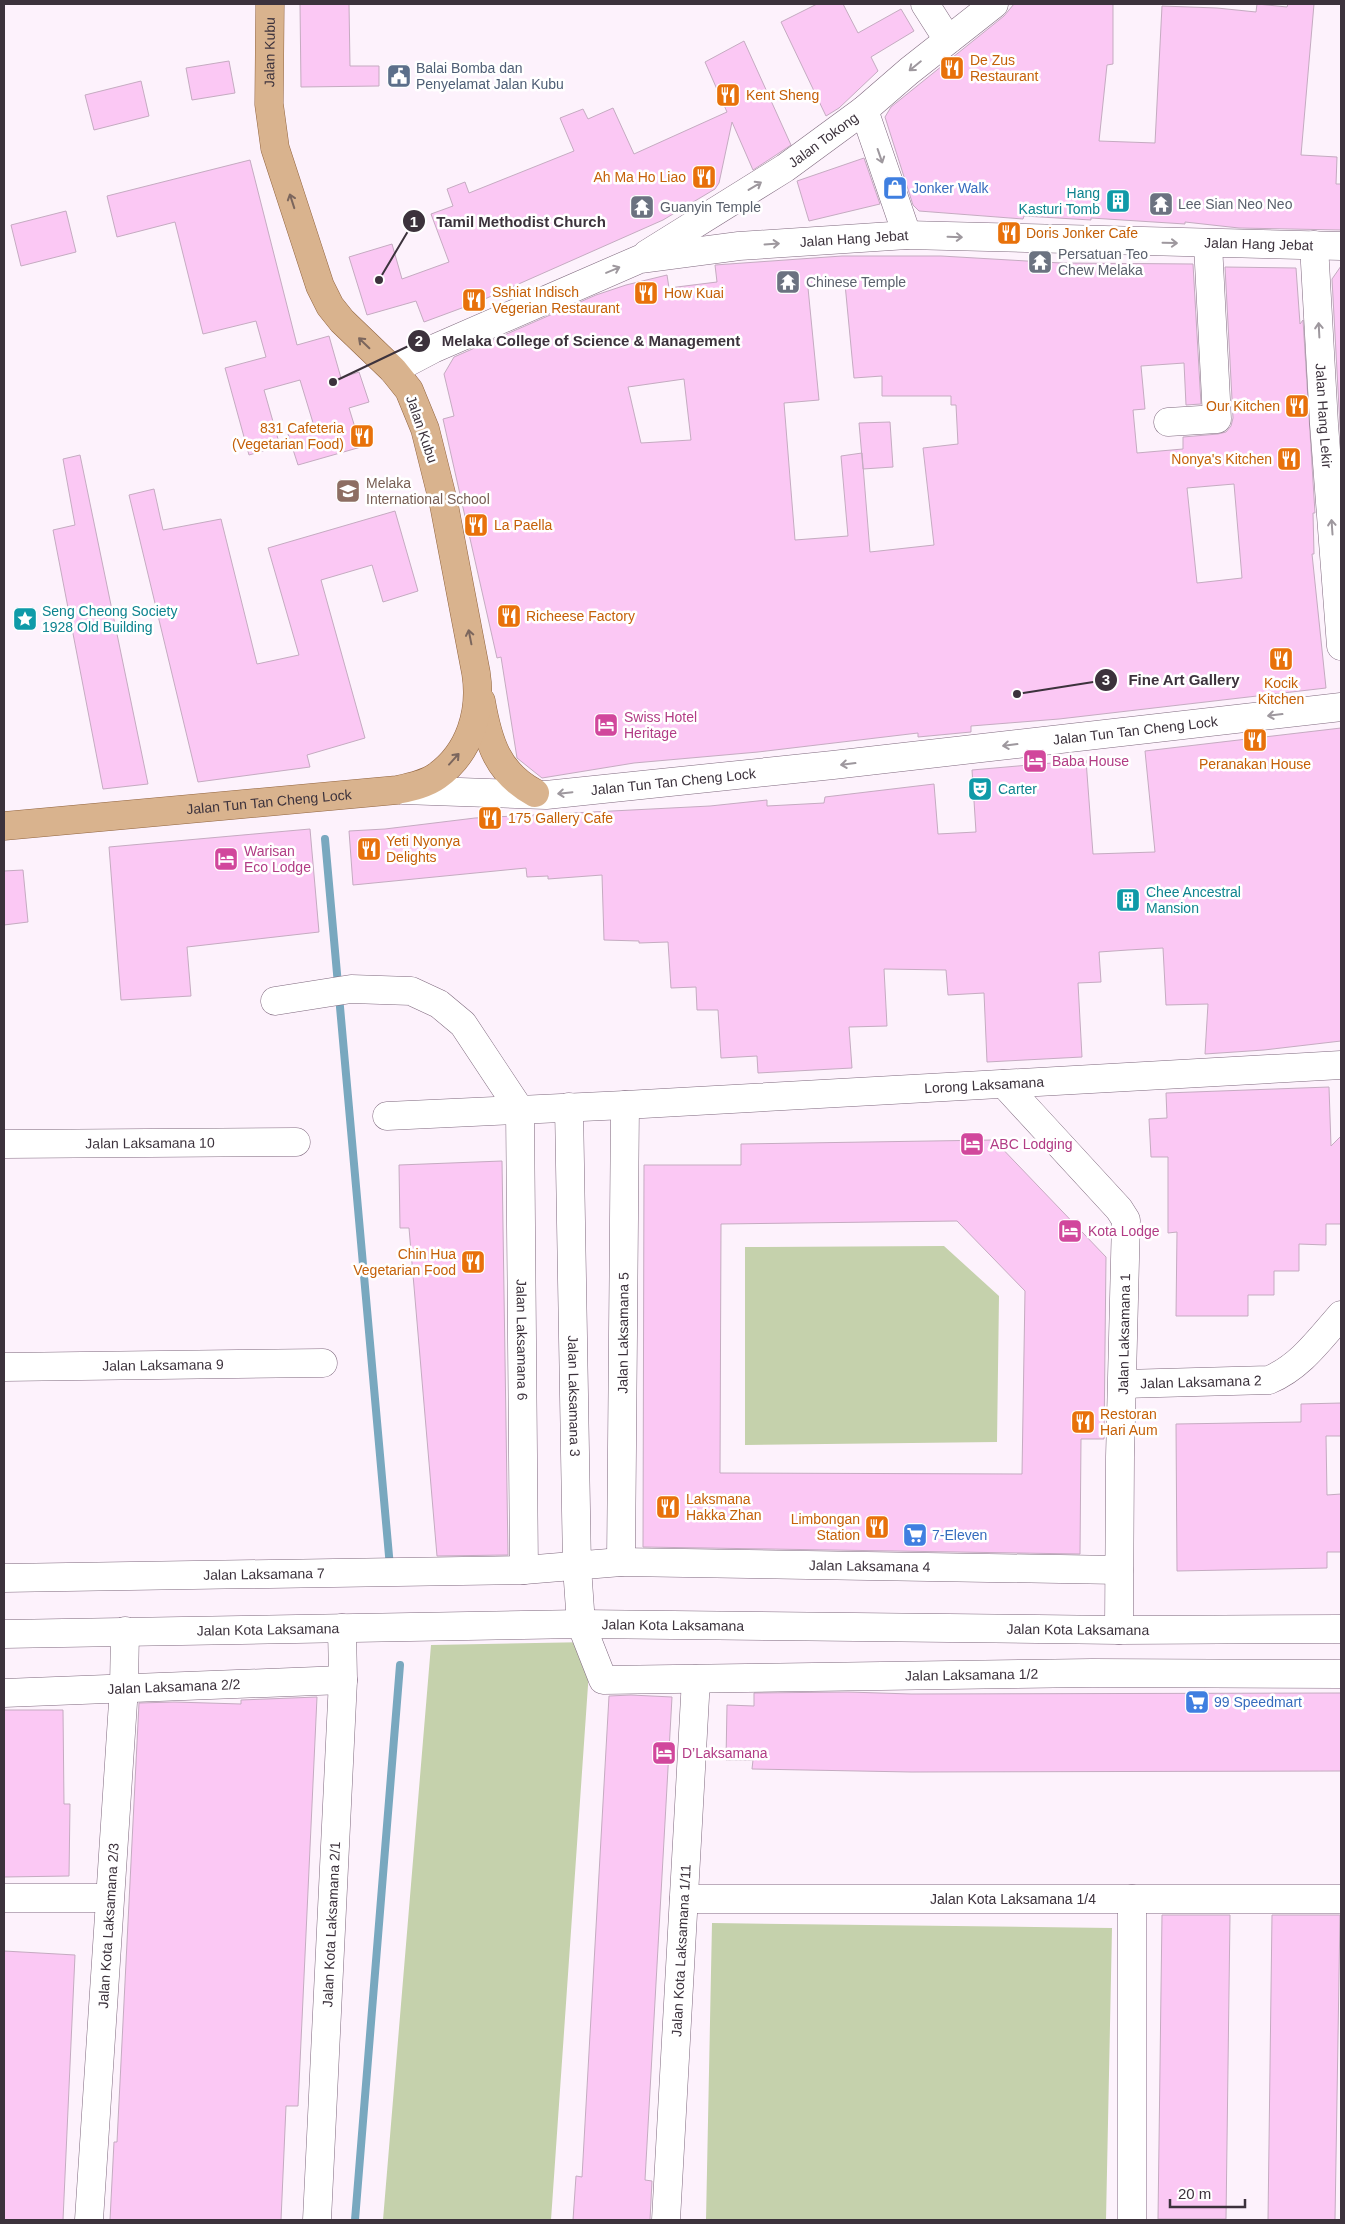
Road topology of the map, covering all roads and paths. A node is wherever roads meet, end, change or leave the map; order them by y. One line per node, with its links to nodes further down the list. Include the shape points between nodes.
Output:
1 (270, 4): 11 (main road, Jalan Kubu, one-way to 1, via 342,321 320,286 275,148 269,104)
2 (925, 4): 4 (street)
3 (994, 4): 4 (street, Jalan Tokong)
4 (948, 40): 5 (street, Jalan Tokong, one-way to 5)
5 (864, 110): 6 (street, one-way to 6); 10 (street, Jalan Tokong, one-way to 5, via 785,168)
6 (906, 235): 7 (street, Jalan Hang Jebat, one-way to 7); 10 (street, Jalan Hang Jebat, one-way to 6, via 739,246)
7 (1208, 244): 8 (street, Jalan Hang Jebat); 12 (street, via 1217,419)
8 (1314, 245): 9 (street, Jalan Hang Jebat); 13 (street, Jalan Hang Lekir, one-way to 8)
9 (1341, 246)
10 (640, 259): 11 (street, Jalan Hang Jebat, one-way to 10, via 441,345)
11 (393, 370): 14 (main road, Jalan Kubu, one-way to 11, via 444,505 425,429 409,390)
12 (1168, 422)
13 (1341, 646)
14 (478, 685): 16 (main road, Jalan Kubu, one-way to 14, via 436,776 454,761 466,745 473,726); 17 (main road, via 491,743 499,761 520,786)
15 (1341, 707): 17 (street, Jalan Tun Tan Cheng Lock, one-way to 17, via 833,766)
16 (397, 790): 17 (street, Jalan Tun Tan Cheng Lock); 18 (main road, Jalan Tun Tan Cheng Lock)
17 (535, 793)
18 (4, 826)
19 (275, 1001): 24 (street, via 351,989 411,991 439,1004 463,1024)
20 (1341, 1065): 21 (street, Lorong Laksamana)
21 (1004, 1084): 22 (street, Lorong Laksamana); 31 (street, Jalan Laksamana 1, via 1126,1220)
22 (625, 1105): 23 (street, Lorong Laksamana); 32 (street, Jalan Laksamana 5)
23 (569, 1108): 24 (street, Lorong Laksamana); 33 (street, Jalan Laksamana 3)
24 (520, 1110): 25 (street, Lorong Laksamana); 34 (street, Jalan Laksamana 6)
25 (386, 1116)
26 (296, 1142): 27 (street, Jalan Laksamana 10)
27 (4, 1144)
28 (1341, 1315): 31 (street, Jalan Laksamana 2, via 1301,1360 1284,1374 1269,1380)
29 (323, 1363): 30 (street, Jalan Laksamana 9)
30 (4, 1367)
31 (1123, 1384): 35 (street, Jalan Laksamana 1)
32 (621, 1562): 33 (street, Jalan Laksamana 4); 35 (street, Jalan Laksamana 4)
33 (577, 1567): 34 (street, Jalan Laksamana 7); 37 (street, Jalan Laksamana 3)
34 (524, 1570): 36 (street, Jalan Laksamana 7)
35 (1119, 1570): 40 (street, Jalan Laksamana 1)
36 (4, 1578)
37 (581, 1624): 39 (street, Jalan Kota Laksamana); 40 (street, Jalan Kota Laksamana); 45 (street, Jalan Laksamana 3)
38 (1340, 1627): 40 (street, Jalan Kota Laksamana)
39 (342, 1628): 41 (street, Jalan Kota Laksamana); 44 (street, Jalan Kota Laksamana 2/1)
40 (1119, 1630)
41 (126, 1631): 42 (street, Jalan Kota Laksamana); 47 (street, Jalan Kota Laksamana 2/3)
42 (4, 1634)
43 (1341, 1674): 46 (street, Jalan Laksamana 1/2, via 1092,1673)
44 (343, 1680): 47 (street, Jalan Laksamana 2/2); 55 (street, Jalan Kota Laksamana 2/1)
45 (604, 1680): 46 (street, Jalan Laksamana 1/2)
46 (696, 1680): 51 (street, Jalan Kota Laksamana 1/11)
47 (124, 1687): 48 (street, Jalan Laksamana 2/2); 50 (street, Jalan Kota Laksamana 2/3)
48 (4, 1693)
49 (4, 1898): 50 (street)
50 (109, 1898): 54 (street, Jalan Kota Laksamana 2/3)
51 (684, 1899): 52 (street, Jalan Kota Laksamana 1/4); 56 (street, Jalan Kota Laksamana 1/11)
52 (1132, 1899): 53 (street, Jalan Kota Laksamana 1/4); 57 (street)
53 (1341, 1899)
54 (89, 2220)
55 (317, 2220)
56 (666, 2220)
57 (1132, 2220)

